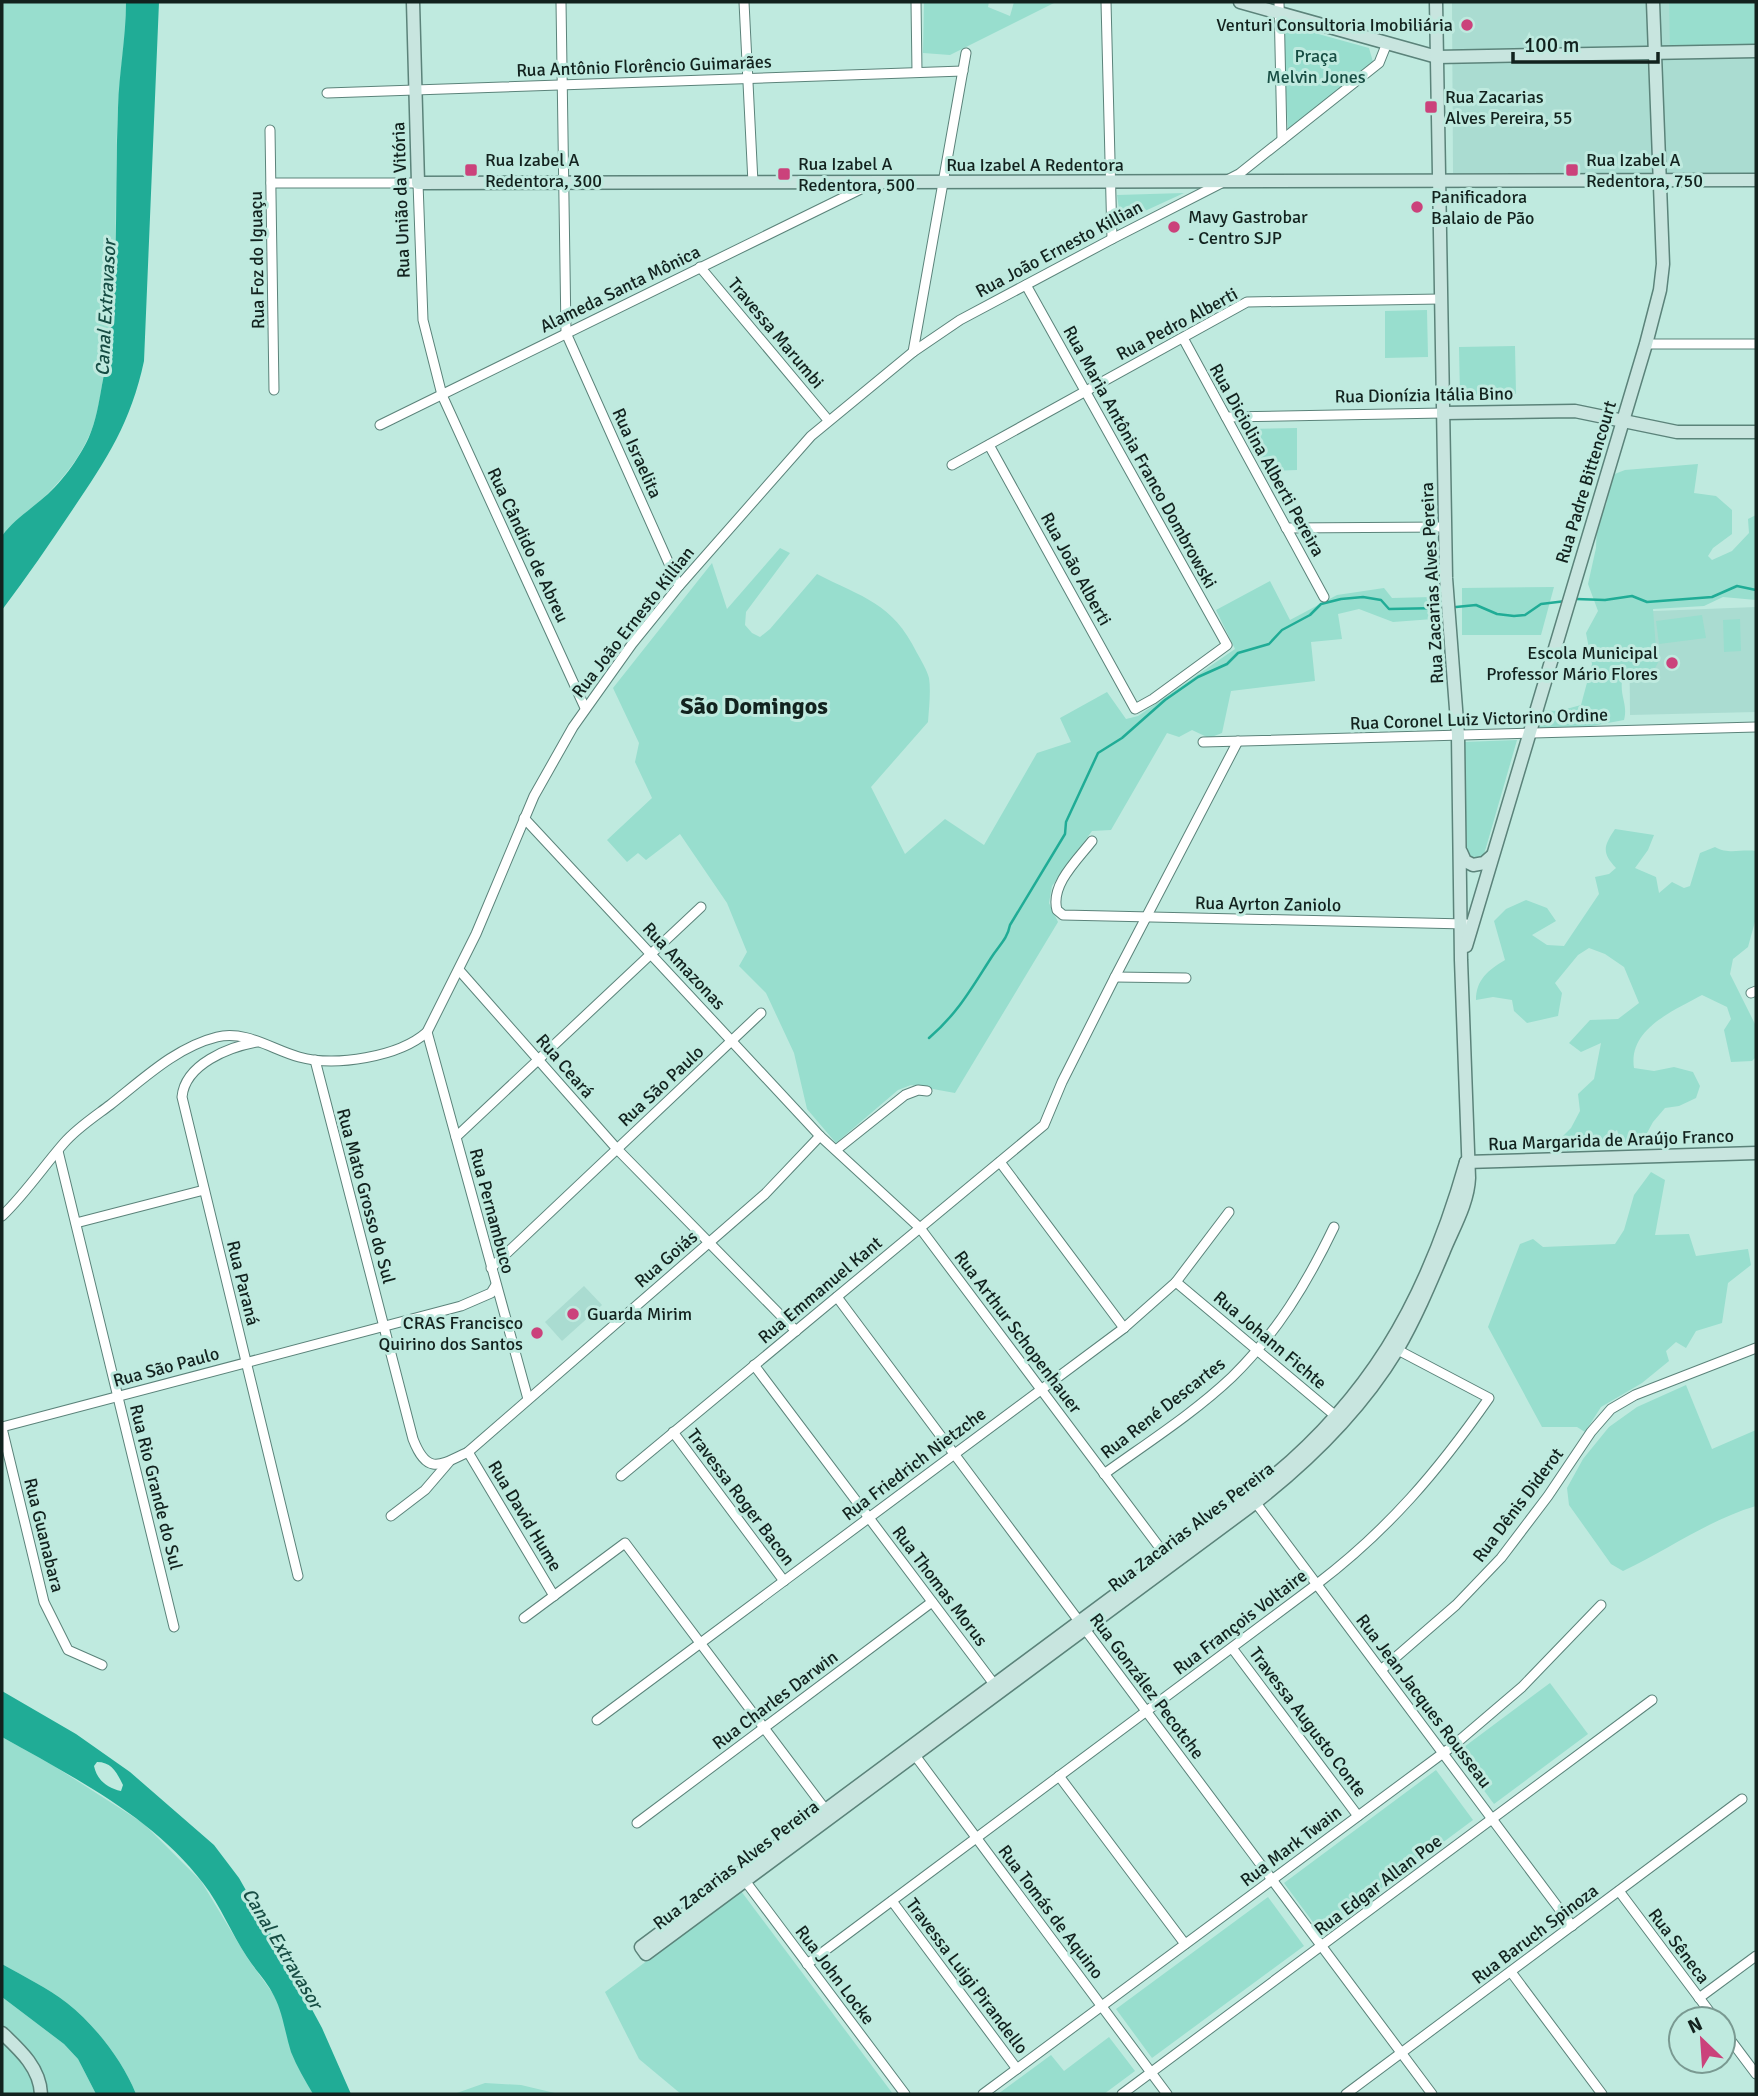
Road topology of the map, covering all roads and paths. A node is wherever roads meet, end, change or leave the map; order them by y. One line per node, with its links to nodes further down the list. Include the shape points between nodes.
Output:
1 (413, 2): 19 (main road, Rua União da Vitória)
2 (561, 2): 18 (street)
3 (744, 2): 17 (street)
4 (916, 2): 16 (street)
5 (1106, 2): 25 (street)
6 (1240, 2): 9 (main road)
7 (1436, 2): 14 (main road, Rua Zacarias Alves Pereira)
8 (1653, 2): 13 (main road, Rua Padre Bittencourt)
9 (1279, 7): 10 (main road); 22 (street)
10 (1387, 43): 14 (main road); 22 (street, Rua João Ernesto Killian, via 1379,63)
11 (1756, 51): 13 (main road)
12 (966, 53): 15 (street)
13 (1656, 54): 14 (main road); 24 (main road, Rua Padre Bittencourt)
14 (1437, 57): 27 (main road, Rua Zacarias Alves Pereira)
15 (963, 71): 16 (street, Rua Antônio Florêncio Guimarães); 33 (street)
16 (917, 72): 17 (street, Rua Antônio Florêncio Guimarães)
17 (747, 78): 18 (street, Rua Antônio Florêncio Guimarães); 31 (street)
18 (562, 85): 19 (street, Rua Antônio Florêncio Guimarães); 30 (street)
19 (415, 89): 20 (street, Rua Antônio Florêncio Guimarães); 29 (main road, Rua União da Vitória)
20 (327, 93)
21 (270, 130): 28 (street, Rua Foz do Iguaçu)
22 (1282, 140): 26 (street, Rua João Ernesto Killian)
23 (1756, 180): 24 (main road, Rua Izabel A Redentora)
24 (1660, 181): 27 (main road, Rua Izabel A Redentora); 40 (main road, Rua Padre Bittencourt, via 1662,276)
25 (1110, 182): 26 (main road, Rua Izabel A Redentora); 33 (main road, Rua Izabel A Redentora); 34 (street)
26 (1226, 182): 27 (main road, Rua Izabel A Redentora); 34 (street, Rua João Ernesto Killian)
27 (1439, 182): 37 (main road, Rua Zacarias Alves Pereira)
28 (271, 183): 29 (street, Rua Izabel A Redentora); 43 (street, Rua Foz do Iguaçu)
29 (418, 183): 30 (main road, Rua Izabel A Redentora); 45 (street, Rua União da Vitória, via 423,320)
30 (564, 183): 31 (main road, Rua Izabel A Redentora); 38 (street)
31 (753, 183): 32 (main road, Rua Izabel A Redentora)
32 (874, 183): 33 (main road, Rua Izabel A Redentora); 35 (street, Alameda Santa Mônica)
33 (943, 183): 42 (street)
34 (1112, 239): 36 (street, Rua João Ernesto Killian)
35 (700, 267): 38 (street, Alameda Santa Mônica); 48 (street, Travessa Marumbi)
36 (1026, 285): 42 (street, Rua João Ernesto Killian, via 960,320); 44 (street, Rua Maria Antônia Franco Dombrowski)
37 (1441, 299): 39 (street, Rua Pedro Alberti, via 1247,302); 46 (main road, Rua Zacarias Alves Pereira)
38 (566, 333): 45 (street, Alameda Santa Mônica); 56 (street, Rua Israelita)
39 (1183, 338): 44 (street, Rua Pedro Alberti); 47 (street, Rua Diciolina Alberti Pereira)
40 (1646, 344): 41 (street); 49 (main road, Rua Padre Bittencourt)
41 (1756, 344)
42 (913, 352): 48 (street, Rua João Ernesto Killian)
43 (274, 390)
44 (1086, 392): 52 (street, Rua Pedro Alberti); 59 (street, Rua Maria Antônia Franco Dombrowski, via 1227,645)
45 (442, 395): 50 (street, Alameda Santa Mônica); 58 (street, Rua Cândido de Abreu)
46 (1443, 412): 47 (street, Rua Dionízia Itália Bino); 49 (main road, Rua Dionízia Itália Bino, via 1560,410); 54 (main road, Rua Zacarias Alves Pereira)
47 (1226, 416): 55 (street, Rua Diciolina Alberti Pereira)
48 (828, 420): 56 (street, Rua João Ernesto Killian)
49 (1623, 421): 51 (main road, Rua Dionízia Itália Bino, via 1676,432); 61 (main road, Rua Padre Bittencourt)
50 (380, 425)
51 (1756, 432)
52 (989, 445): 53 (street, Rua Pedro Alberti); 59 (street, Rua João Alberti)
53 (952, 465)
54 (1445, 527): 55 (street); 62 (main road, Rua Zacarias Alves Pereira)
55 (1286, 528): 57 (street, Rua Diciolina Alberti Pereira)
56 (679, 586): 58 (street, Rua João Ernesto Killian)
57 (1324, 597)
58 (585, 708): 65 (street, Rua João Ernesto Killian)
59 (1135, 709)
60 (1756, 726): 61 (street, Rua Coronel Luiz Victorino Ordine)
61 (1529, 733): 62 (street, Rua Coronel Luiz Victorino Ordine); 68 (main road, Rua Padre Bittencourt)
62 (1458, 735): 63 (street, Rua Coronel Luiz Victorino Ordine); 67 (main road, Rua Zacarias Alves Pereira)
63 (1238, 741): 64 (street, Rua Coronel Luiz Victorino Ordine); 72 (street)
64 (1203, 742)
65 (524, 818): 74 (street, Rua Amazonas); 76 (street, Rua João Ernesto Killian)
66 (1092, 841): 72 (street, Rua Ayrton Zaniolo, via 1056,895 1057,910 1063,915)
67 (1460, 849): 68 (main road, via 1465,861 1473,865); 69 (main road, Rua Zacarias Alves Pereira)
68 (1492, 856): 70 (main road, Rua Padre Bittencourt)
69 (1460, 877): 70 (main road, via 1474,870); 73 (main road, Rua Zacarias Alves Pereira)
70 (1485, 880): 73 (main road, Rua Padre Bittencourt)
71 (701, 906): 74 (street)
72 (1146, 917): 73 (street, Rua Ayrton Zaniolo); 77 (street)
73 (1466, 924): 75 (main road, Rua Padre Bittencourt)
74 (651, 954): 82 (street, Rua Amazonas); 83 (street)
75 (1461, 960): 93 (main road, Rua Zacarias Alves Pereira)
76 (459, 970): 80 (street, Rua João Ernesto Killian); 83 (street, Rua Ceará)
77 (1115, 977): 78 (street); 92 (street, Rua Emmanuel Kant, via 1048,1118)
78 (1186, 978)
79 (761, 1013): 82 (street, Rua São Paulo)
80 (427, 1032): 84 (street, via 408,1045 385,1052); 87 (street, Rua Pernambuco)
81 (258, 1041): 84 (street); 90 (street, via 217,1037 180,1053 75,1132); 94 (street, Rua Paraná, via 215,1057 192,1075 182,1091)
82 (732, 1041): 86 (street, Rua Amazonas); 88 (street, Rua São Paulo)
83 (538, 1059): 87 (street); 88 (street, Rua Ceará)
84 (315, 1060): 105 (street, Rua Mato Grosso do Sul)
85 (927, 1091): 89 (street, via 905,1095)
86 (820, 1136): 89 (street, Rua Arthur Schopenhauer); 100 (street, Rua Goiás, via 765,1194)
87 (456, 1137): 101 (street, Rua Pernambuco)
88 (617, 1149): 100 (street, Rua Ceará); 101 (street, Rua São Paulo)
89 (836, 1150): 99 (street, Rua Arthur Schopenhauer)
90 (58, 1151): 96 (street); 97 (street, Rua Rio Grande do Sul)
91 (1756, 1153): 93 (main road, Rua Margarida de Araújo Franco)
92 (1000, 1162): 99 (street, Rua Emmanuel Kant); 106 (street)
93 (1466, 1162): 108 (main road, Rua Zacarias Alves Pereira, via 1451,1212)
94 (204, 1190): 97 (street); 111 (street, Rua Paraná)
95 (1229, 1212): 102 (street, Rua Friedrich Nietzche)
96 (2, 1216)
97 (76, 1223): 114 (street, Rua Rio Grande do Sul)
98 (1334, 1227): 110 (street, Rua René Descartes, via 1296,1300)
99 (920, 1228): 104 (street, Rua Emmanuel Kant); 113 (street, Rua Arthur Schopenhauer)
100 (709, 1242): 107 (street, Rua Ceará); 115 (street, Rua Goiás)
101 (491, 1268): 103 (street, Rua Pernambuco)
102 (1176, 1282): 106 (street, Rua Friedrich Nietzche); 110 (street, Rua Johann Fichte)
103 (496, 1285): 105 (street, Rua São Paulo, via 491,1293 472,1302); 115 (street, Rua Pernambuco)
104 (837, 1297): 107 (street, Rua Emmanuel Kant); 120 (street, Rua González Pecotche)
105 (384, 1326): 111 (street, Rua São Paulo); 121 (street, Rua Mato Grosso do Sul, via 413,1439)
106 (1124, 1328): 113 (street, Rua Friedrich Nietzche)
107 (796, 1331): 112 (street, Rua Emmanuel Kant)
108 (1393, 1348): 116 (main road, Rua Zacarias Alves Pereira); 131 (street, Rua François Voltaire, via 1489,1398 1419,1491)
109 (1756, 1348): 141 (street, Rua Dênis Diderot, via 1635,1395 1611,1409 1501,1558 1456,1605)
110 (1257, 1350): 116 (street, Rua Johann Fichte); 123 (street, Rua René Descartes, via 1214,1392)
111 (246, 1363): 114 (street, Rua São Paulo); 129 (street, Rua Paraná)
112 (754, 1365): 118 (street, Rua Emmanuel Kant); 127 (street, Rua Thomas Morus)
113 (1041, 1389): 120 (street, Rua Friedrich Nietzche); 123 (street, Rua Arthur Schopenhauer)
114 (118, 1396): 117 (street, Rua São Paulo); 137 (street, Rua Rio Grande do Sul)
115 (528, 1399): 119 (street, Rua Goiás)
116 (1340, 1420): 125 (main road, Rua Zacarias Alves Pereira)
117 (2, 1427): 140 (street, Rua Guanabara, via 44,1602 68,1650)
118 (673, 1432): 124 (street, Rua Emmanuel Kant); 130 (street, Travessa Roger Bacon)
119 (468, 1452): 122 (street, Rua Goiás); 132 (street, Rua David Hume)
120 (954, 1454): 127 (street, Rua Friedrich Nietzche); 136 (street, Rua González Pecotche)
121 (424, 1461): 122 (street, Rua Goiás)
122 (450, 1461): 126 (street, via 425,1490)
123 (1104, 1474): 128 (street, Rua Arthur Schopenhauer)
124 (621, 1476)
125 (1253, 1499): 128 (main road, Rua Zacarias Alves Pereira); 131 (street, Rua Jean Jacques Rousseau)
126 (391, 1516)
127 (869, 1518): 130 (street, Rua Friedrich Nietzche); 133 (street, Rua Thomas Morus)
128 (1169, 1561): 136 (main road, Rua Zacarias Alves Pereira)
129 (298, 1576)
130 (784, 1581): 138 (street, Rua Friedrich Nietzche)
131 (1317, 1584): 139 (street, Rua François Voltaire); 141 (street, Rua Jean Jacques Rousseau)
132 (554, 1596): 135 (street); 138 (street, via 625,1543)
133 (932, 1602): 142 (street, Rua Thomas Morus); 146 (street, Rua Charles Darwin)
134 (1601, 1605): 148 (street, Rua Mark Twain, via 1522,1686)
135 (524, 1618)
136 (1082, 1625): 142 (main road, Rua Zacarias Alves Pereira); 144 (street, Rua González Pecotche)
137 (174, 1627)
138 (700, 1643): 145 (street, Rua Friedrich Nietzche); 146 (street)
139 (1232, 1648): 144 (street, Rua François Voltaire); 152 (street, Travessa Augusto Conte)
140 (102, 1665)
141 (1381, 1670): 148 (street, Rua Jean Jacques Rousseau)
142 (997, 1689): 147 (main road, Rua Zacarias Alves Pereira)
143 (1652, 1700): 153 (street, Rua Edgar Allan Poe)
144 (1146, 1711): 149 (street, Rua François Voltaire); 157 (street, Rua González Pecotche)
145 (597, 1720)
146 (764, 1728): 151 (street); 154 (street, Rua Charles Darwin)
147 (912, 1751): 151 (main road, Rua Zacarias Alves Pereira); 155 (street, Rua Tomás de Aquino)
148 (1443, 1753): 152 (street, Rua Mark Twain); 153 (street, Rua Jean Jacques Rousseau)
149 (1059, 1776): 155 (street, Rua François Voltaire); 161 (street)
150 (1742, 1799): 158 (street, Rua Baruch Spinoza)
151 (828, 1814): 156 (main road, Rua Zacarias Alves Pereira)
152 (1358, 1816): 157 (street, Rua Mark Twain)
153 (1492, 1819): 160 (street, Rua Jean Jacques Rousseau); 162 (street, Rua Edgar Allan Poe)
154 (636, 1823)
155 (976, 1838): 159 (street, Rua François Voltaire); 168 (street, Rua Tomás de Aquino)
156 (743, 1877): 156 (main road, Rua Zacarias Alves Pereira, via 641,1947 646,1954); 164 (street, Rua John Locke)
157 (1272, 1880): 161 (street, Rua Mark Twain); 162 (street, Rua González Pecotche)
158 (1619, 1891): 160 (street, Rua Baruch Spinoza); 166 (street, Rua Sêneca)
159 (892, 1901): 164 (street, Rua François Voltaire); 172 (street, Travessa Luigi Pirandello)
160 (1572, 1926): 165 (street, Rua Baruch Spinoza)
161 (1185, 1944): 168 (street, Rua Mark Twain)
162 (1321, 1946): 171 (street, Rua González Pecotche); 173 (street, Rua Edgar Allan Poe)
163 (1756, 1956): 166 (street)
164 (807, 1964): 176 (street, Rua John Locke)
165 (1511, 1972): 171 (street, Rua Baruch Spinoza); 182 (street)
166 (1699, 1998): 167 (street, Rua Sêneca)
167 (1704, 2005)
168 (1102, 2006): 172 (street, Rua Mark Twain); 173 (street, Rua Tomás de Aquino)
169 (2, 2033): 175 (main road, via 30,2062)
170 (1737, 2049): 174 (street)
171 (1401, 2053): 180 (street, Rua Baruch Spinoza); 181 (street, Rua González Pecotche)
172 (1017, 2069): 177 (street, Rua Mark Twain)
173 (1151, 2073): 178 (street, Rua Edgar Allan Poe); 179 (street, Rua Tomás de Aquino)
174 (1756, 2074)
175 (41, 2094)
176 (905, 2094)
177 (983, 2094)
178 (1122, 2094)
179 (1167, 2094)
180 (1346, 2094)
181 (1432, 2094)
182 (1602, 2094)

